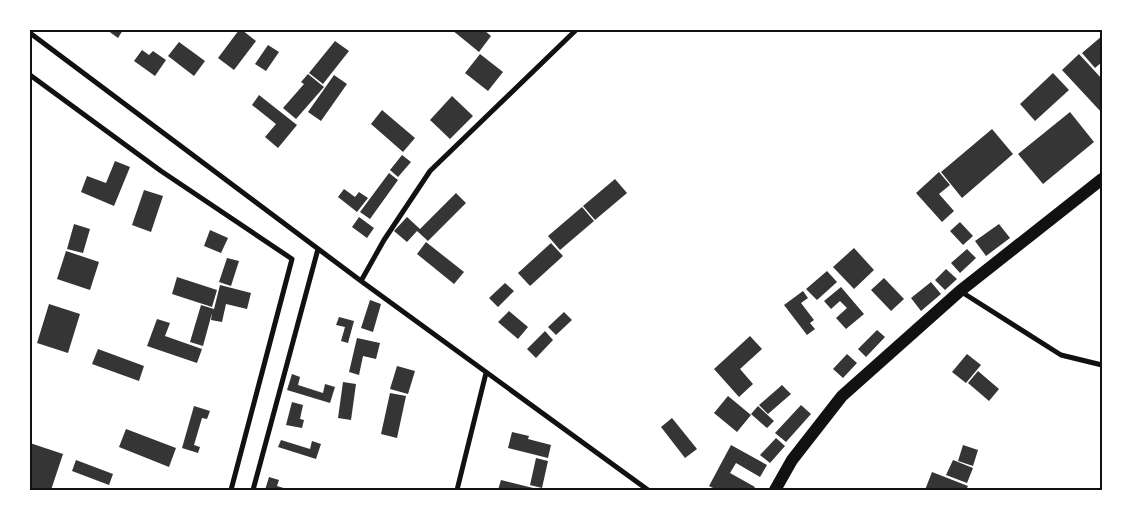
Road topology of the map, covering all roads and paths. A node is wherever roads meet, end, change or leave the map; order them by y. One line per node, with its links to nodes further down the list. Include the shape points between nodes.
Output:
1 (576, 30): 6 (street, via 430,171)
2 (30, 33): 5 (street)
3 (30, 76): 10 (street, via 162,172 292,259)
4 (1102, 179): 7 (highway)
5 (318, 249): 6 (street); 11 (street)
6 (361, 281): 9 (street)
7 (960, 292): 8 (street, via 1061,354); 14 (highway, via 842,396 792,460)
8 (1102, 365)
9 (486, 373): 12 (street); 13 (street)
10 (231, 490)
11 (252, 490)
12 (457, 490)
13 (648, 490)
14 (774, 490)

